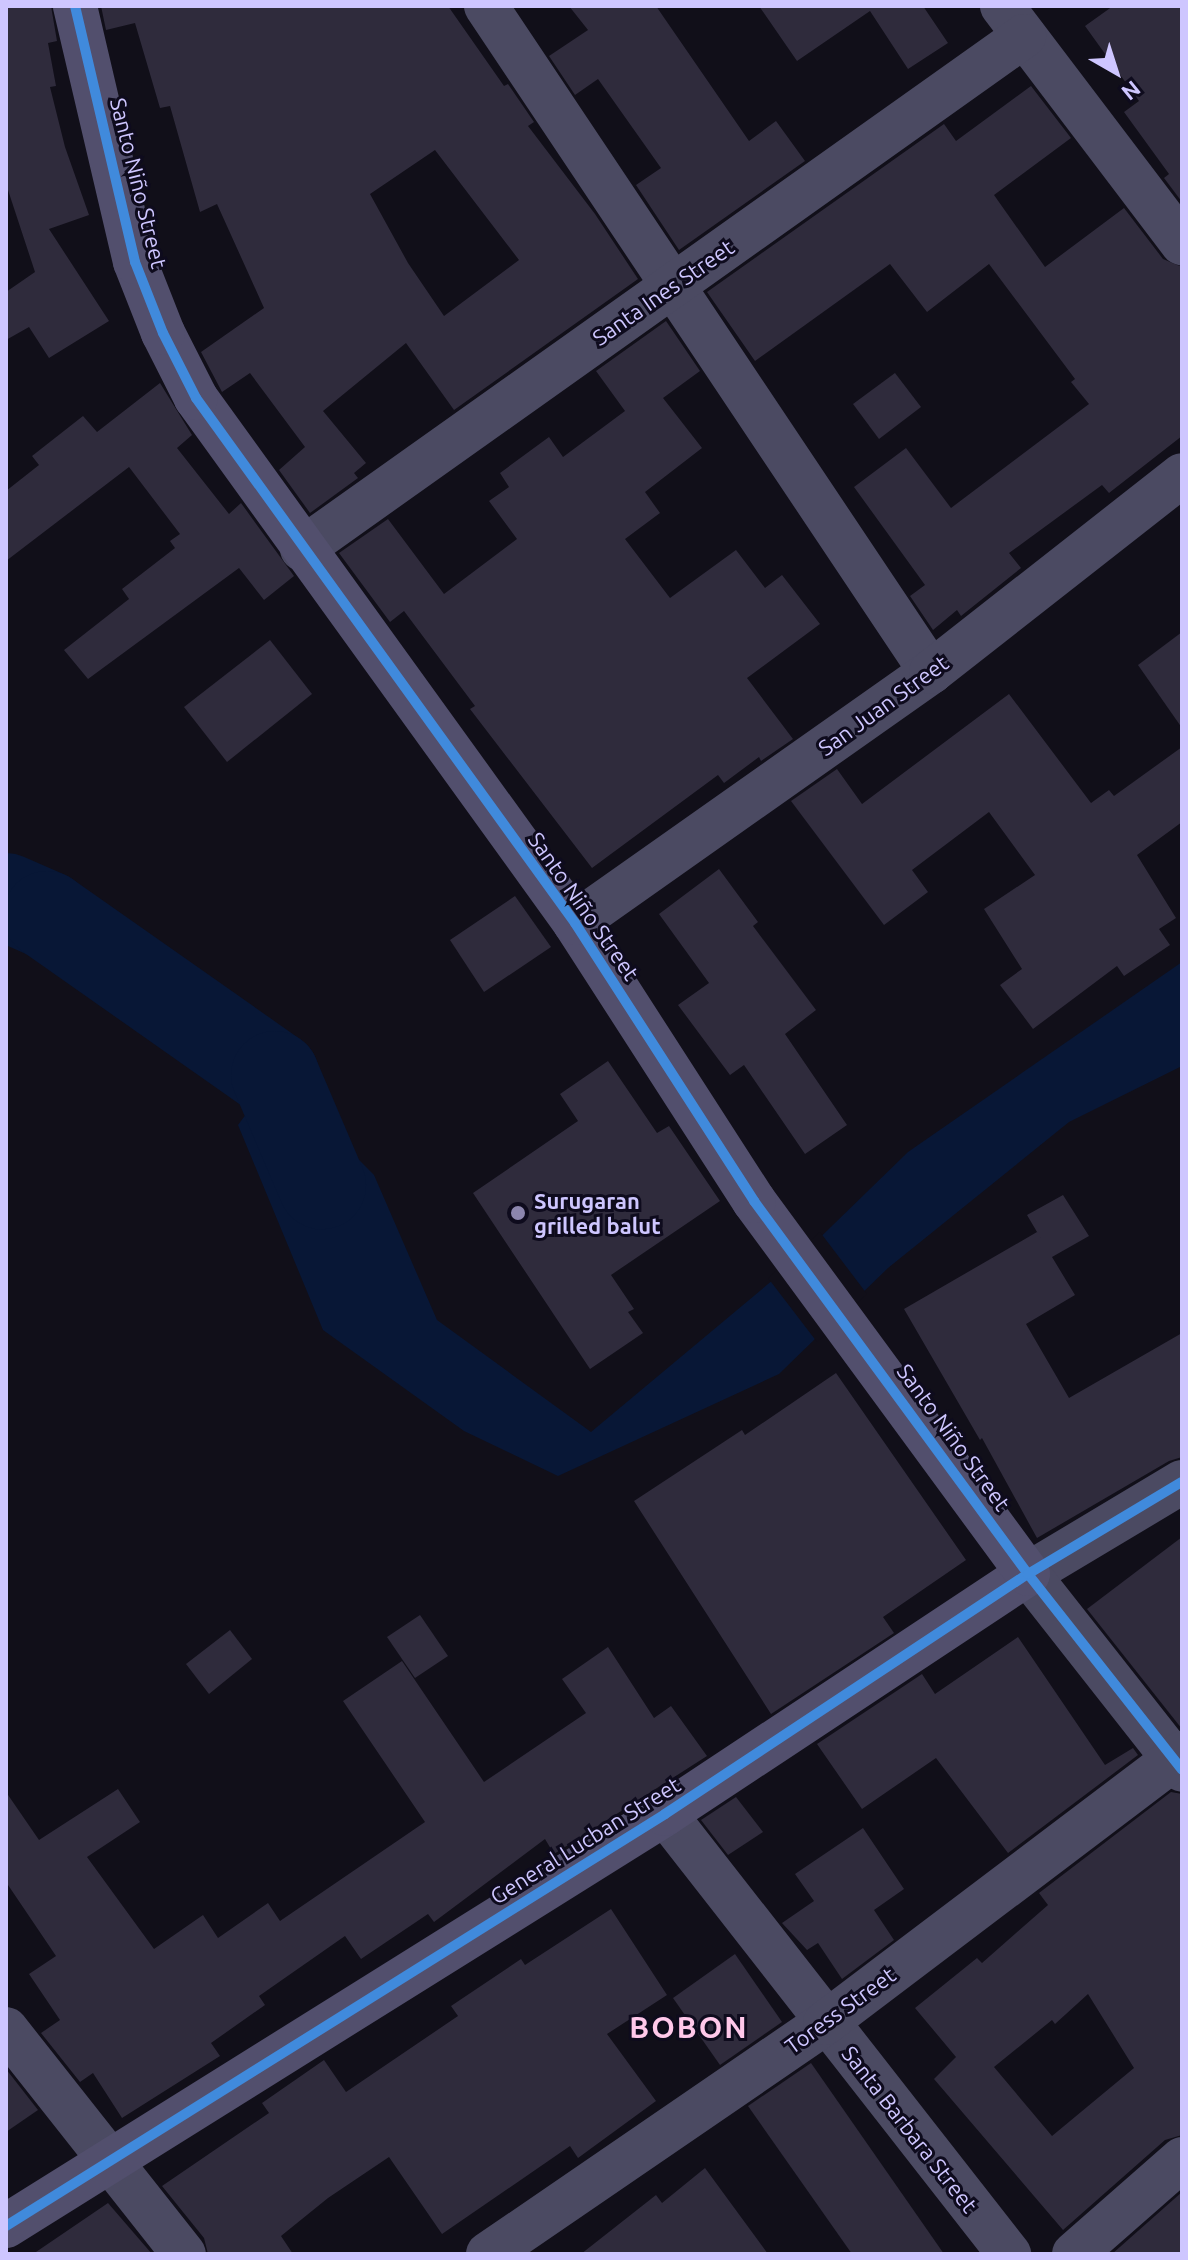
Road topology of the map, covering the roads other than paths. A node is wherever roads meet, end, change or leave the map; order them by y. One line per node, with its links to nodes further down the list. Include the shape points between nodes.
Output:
1 (75, 6): 7 (street, Santo Niño Street, via 135,262 163,333 196,398)
2 (486, 6): 5 (street)
3 (1013, 21): 4 (street); 5 (street, Santa Ines Street)
4 (1182, 243)
5 (673, 285): 7 (street, Santa Ines Street); 8 (street)
6 (1182, 475): 8 (street, San Juan Street)
7 (302, 549): 9 (street, Santo Niño Street)
8 (931, 672): 9 (street, San Juan Street)
9 (575, 923): 11 (street, Santo Niño Street, via 754,1201)
10 (1182, 1482): 11 (street, General Lucban Street)
11 (1028, 1574): 12 (street, Santo Niño Street); 13 (street, General Lucban Street)
12 (1179, 1761): 14 (street, Toress Street)
13 (665, 1814): 14 (street, Santa Barbara Street); 17 (street, General Lucban Street)
14 (825, 2023): 20 (street, Toress Street); 21 (street, Santa Barbara Street)
15 (6, 2029): 17 (street)
16 (1182, 2159): 22 (street)
17 (112, 2160): 18 (street, General Lucban Street); 19 (street)
18 (6, 2226)
19 (184, 2254)
20 (488, 2254)
21 (1009, 2254)
22 (1074, 2254)

